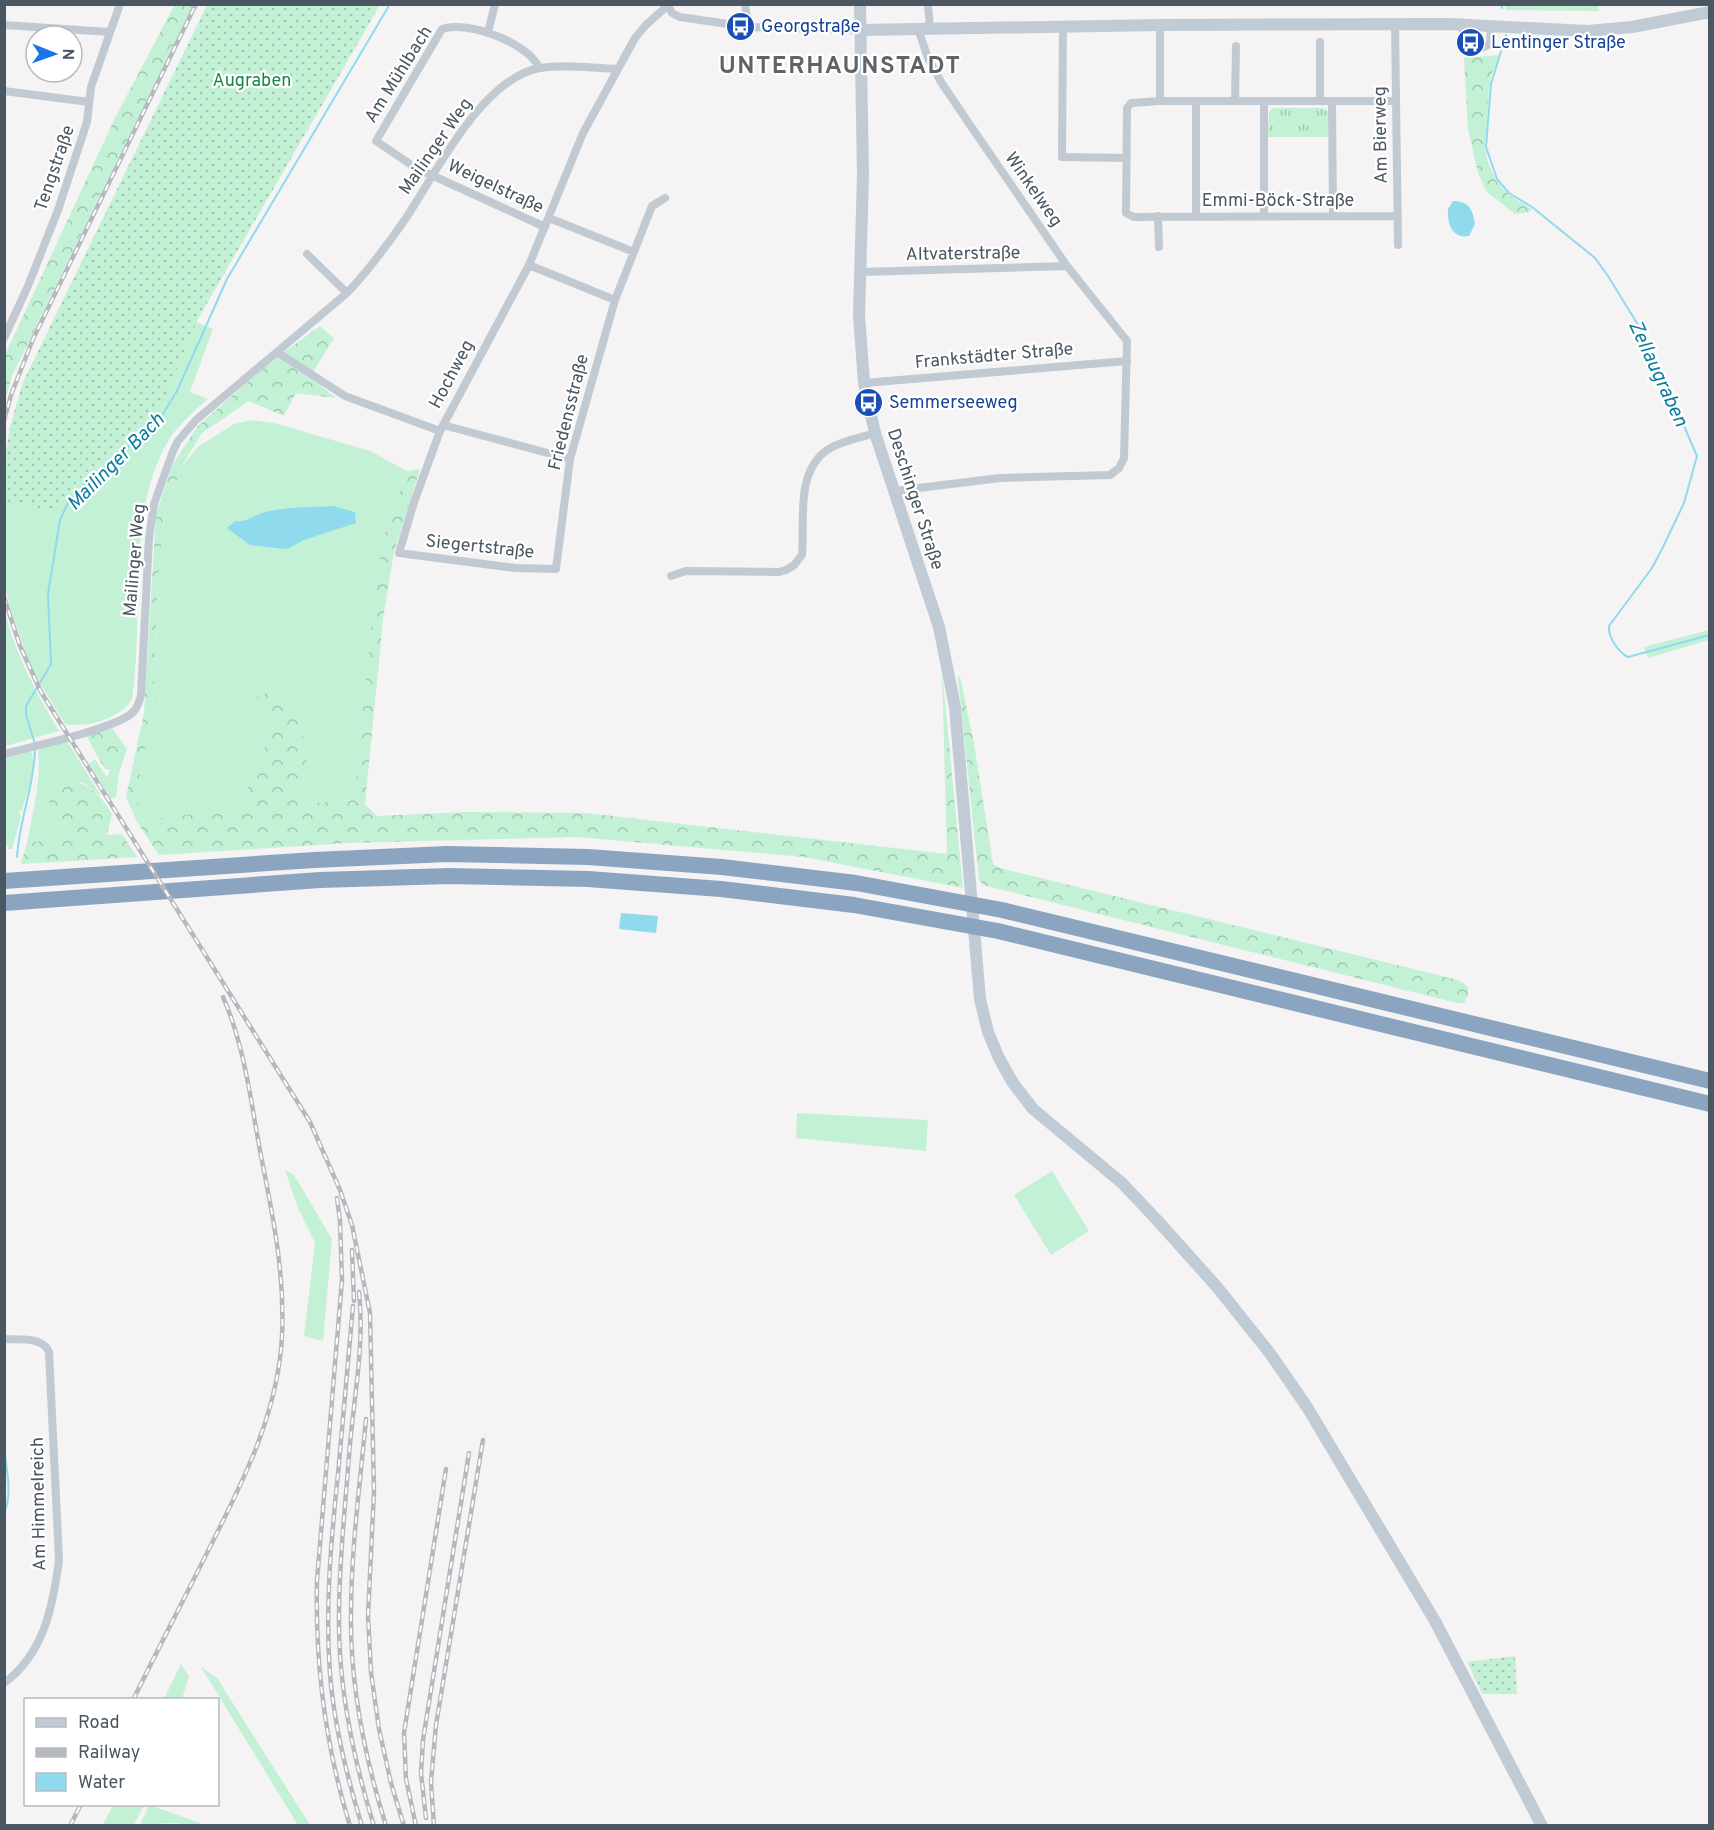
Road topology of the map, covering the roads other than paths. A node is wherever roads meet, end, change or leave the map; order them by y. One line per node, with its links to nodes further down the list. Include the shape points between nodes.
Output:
1 (120, 4): 17 (street, Tengstraße)
2 (495, 4): 18 (street)
3 (745, 4): 14 (street)
4 (860, 4): 16 (street, Deschinger Straße)
5 (928, 4): 15 (street, Winkelweg)
6 (667, 5): 14 (street, via 680,17); 22 (street, Hochweg, via 635,38)
7 (1710, 12): 13 (street, via 1587,32)
8 (1395, 24): 9 (street); 11 (street); 30 (street, Am Bierweg)
9 (1461, 24): 13 (street); 13 (street, via 1466,38 1479,49 1490,44)
10 (4, 25): 17 (street)
11 (1160, 25): 12 (street); 24 (street)
12 (1064, 26): 15 (street); 32 (street, via 1062,157)
13 (1491, 26)
14 (748, 27): 16 (street)
15 (924, 29): 16 (street); 47 (street, Winkelweg, via 928,58 941,82)
16 (860, 30): 48 (street, Deschinger Straße)
17 (110, 32): 31 (street, Tengstraße)
18 (488, 33): 21 (street, Am Mühlbach, via 519,46); 33 (street, Am Mühlbach, via 449,26 442,29 376,141)
19 (1320, 42): 28 (street)
20 (1236, 46): 26 (street)
21 (539, 68): 22 (street, Mailinger Weg); 33 (street, Mailinger Weg, via 511,81 484,103)
22 (618, 69): 40 (street, Hochweg, via 583,133)
23 (4, 91): 31 (street)
24 (1160, 101): 25 (street); 32 (street, Emmi-Böck-Straße, via 1139,101 1127,108)
25 (1196, 101): 26 (street); 36 (street)
26 (1235, 101): 27 (street)
27 (1264, 101): 28 (street); 37 (street)
28 (1320, 101): 29 (street)
29 (1332, 101): 30 (street); 38 (street)
30 (1396, 101): 39 (street, Am Bierweg)
31 (89, 102): 51 (street, Tengstraße, via 87,122 58,210)
32 (1127, 158): 35 (street, Emmi-Böck-Straße, via 1126,213 1134,217)
33 (433, 175): 41 (street, Weigelstraße); 49 (street, Mailinger Weg, via 388,244)
34 (665, 198): 44 (street, Friedensstraße, via 652,206)
35 (1158, 216): 36 (street, Emmi-Böck-Straße); 43 (street)
36 (1196, 216): 37 (street, Emmi-Böck-Straße)
37 (1264, 216): 38 (street, Emmi-Böck-Straße)
38 (1333, 216): 39 (street, Emmi-Böck-Straße)
39 (1398, 216): 42 (street, Am Bierweg)
40 (549, 218): 41 (street, Hochweg); 44 (street)
41 (545, 227): 46 (street, Hochweg)
42 (1398, 245)
43 (1158, 247)
44 (634, 252): 50 (street, Friedensstraße)
45 (307, 254): 49 (street)
46 (529, 265): 50 (street); 55 (street, Hochweg)
47 (1067, 266): 48 (street, Altvaterstraße); 53 (street, Winkelweg, via 1127,340)
48 (860, 272): 54 (street, Deschinger Straße)
49 (346, 293): 52 (street, Mailinger Weg)
50 (615, 300): 57 (street, Friedensstraße)
51 (4, 338)
52 (277, 352): 55 (street, via 345,396); 62 (street, Mailinger Weg, via 196,420 178,441 168,464 154,504 149,538 141,695 134,712 78,734)
53 (1127, 361): 54 (street, Frankstädter Straße); 58 (street, via 1124,458 1110,475 1000,478)
54 (864, 383): 56 (street, Deschinger Straße)
55 (441, 428): 57 (street); 59 (street, Hochweg)
56 (875, 433): 58 (street, Deschinger Straße); 61 (street, via 827,450 817,460 805,489 802,555 786,570 686,571)
57 (570, 459): 60 (street, Friedensstraße)
58 (894, 491): 69 (street, Deschinger Straße, via 948,664 981,999 999,1058 1033,1109 1122,1183 1217,1287 1269,1352 1307,1407 1435,1621)
59 (399, 553): 60 (street, Siegertstraße, via 496,566)
60 (556, 569)
61 (671, 576)
62 (4, 754)
63 (4, 881): 65 (highway, via 447,854 588,857 722,867 856,883 1002,910)
64 (4, 903): 66 (highway, via 320,880 436,876 721,888 854,905 998,931)
65 (1710, 1081)
66 (1710, 1104)
67 (4, 1339): 68 (street, Am Himmelreich, via 38,1341 47,1346 51,1362 59,1560 56,1587 40,1638 28,1662)
68 (4, 1683)
69 (1542, 1826)

